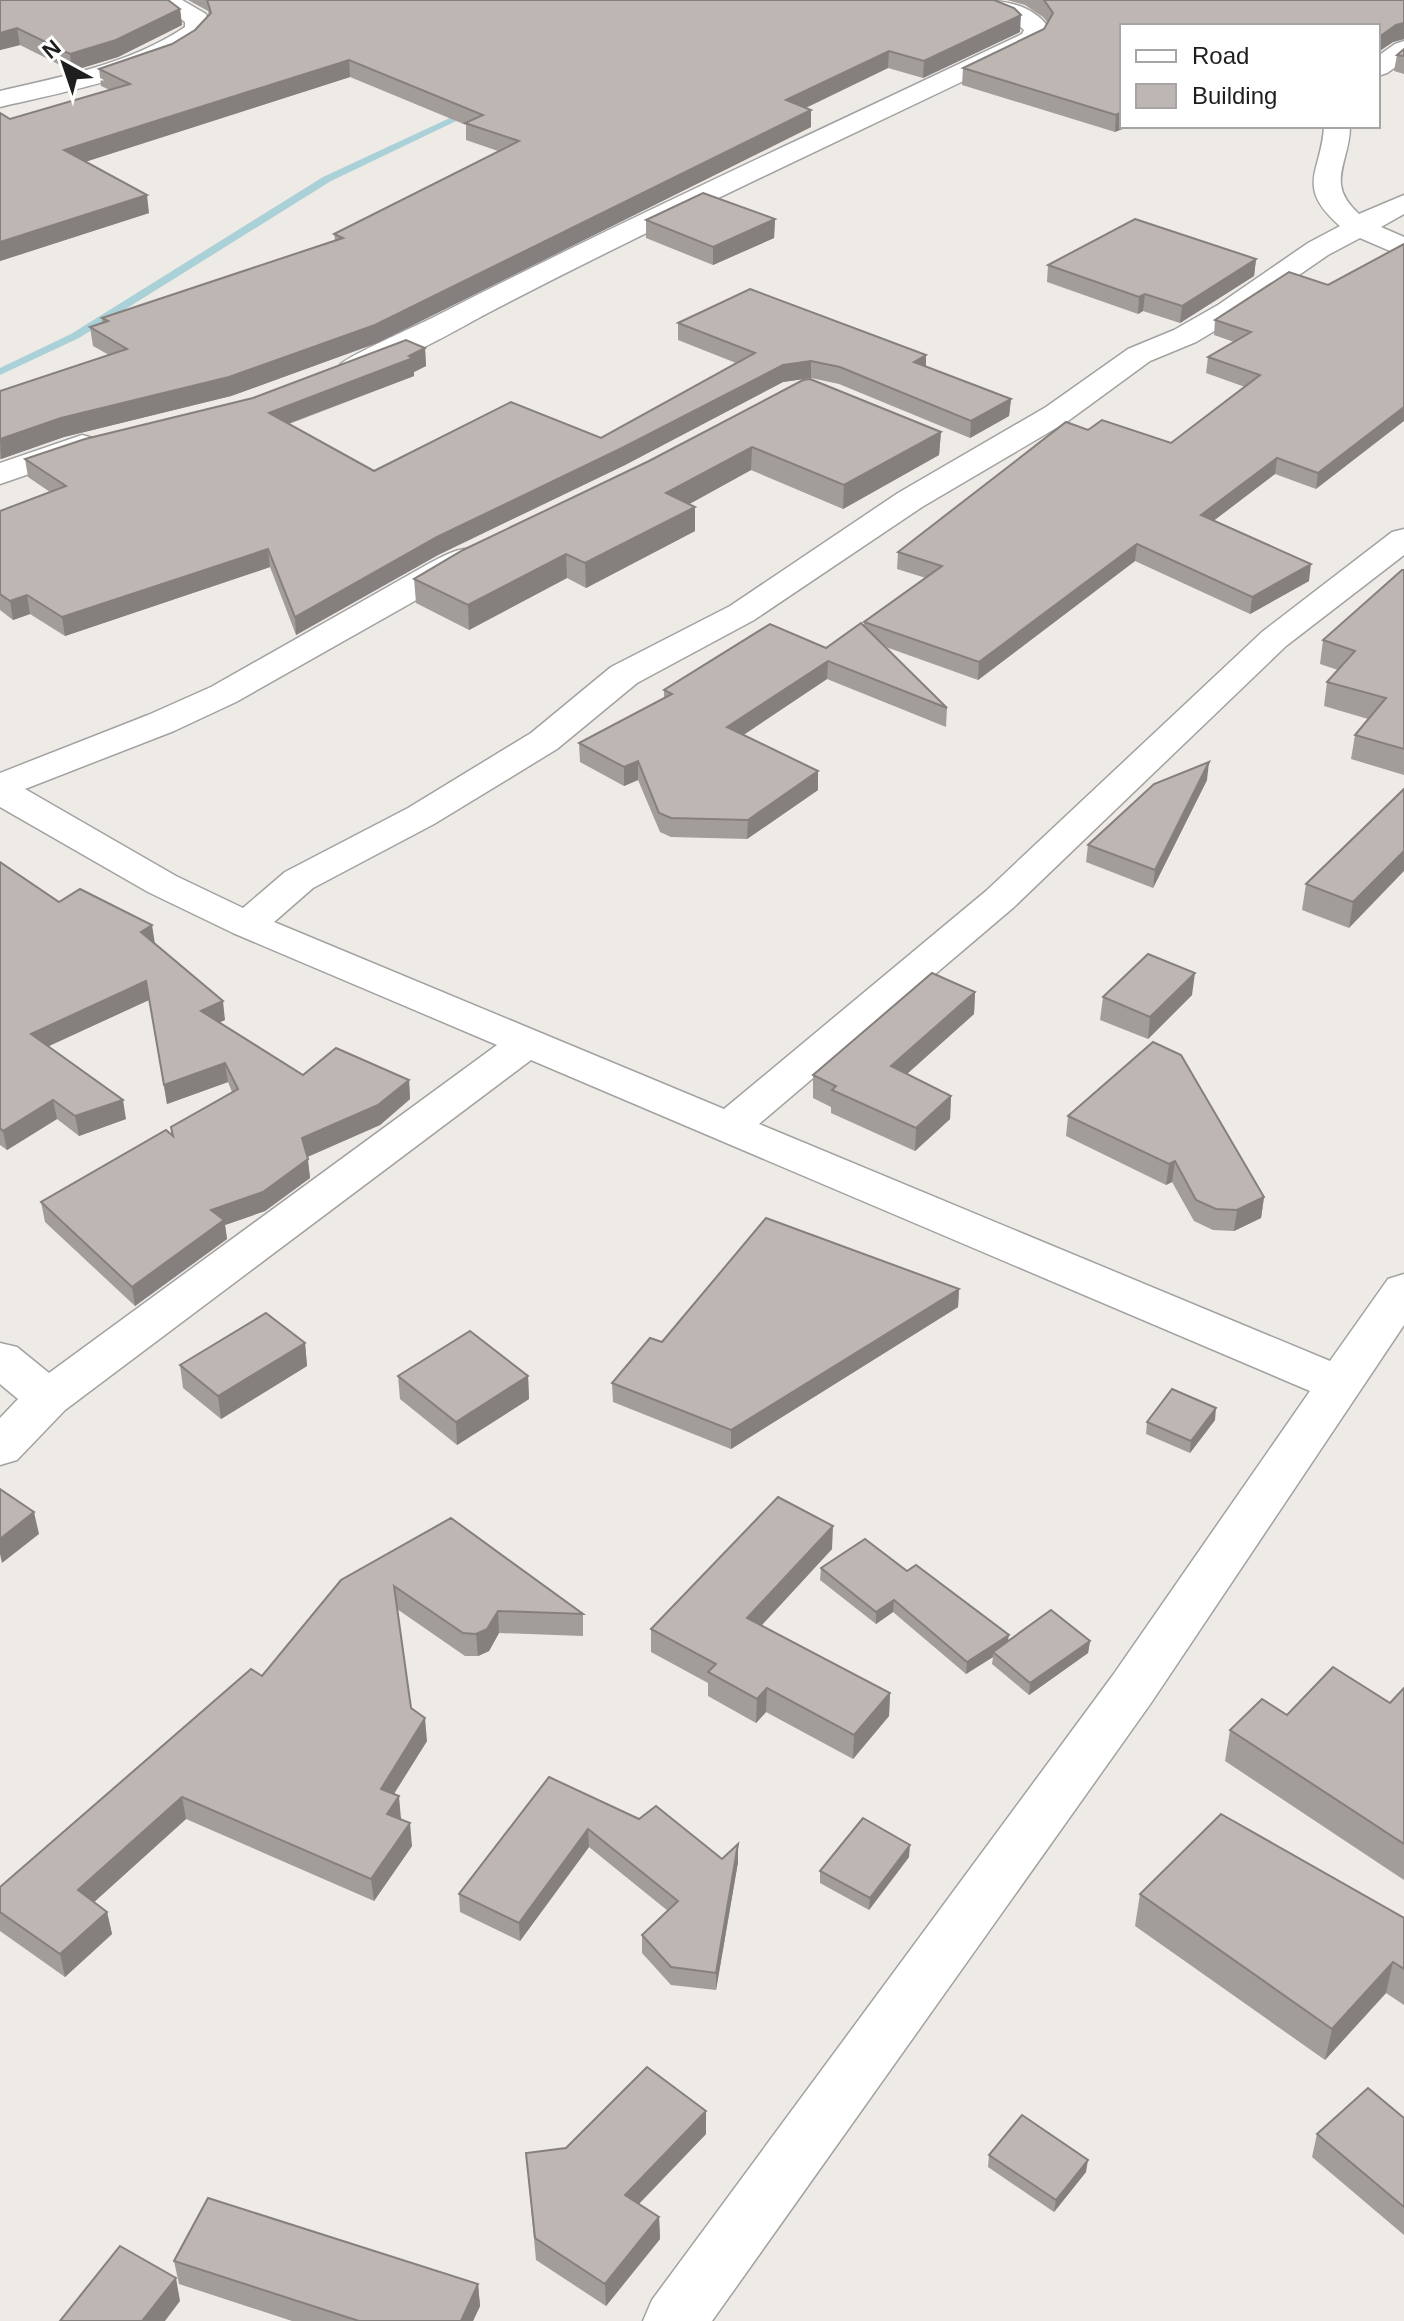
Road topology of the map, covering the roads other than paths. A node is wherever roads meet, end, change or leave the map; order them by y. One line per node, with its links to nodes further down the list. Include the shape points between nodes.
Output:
1 (164, 0): 5 (street, via 197,19 198,30 182,43 97,74)
2 (982, 0): 10 (street, via 1024,17 1037,28 1033,38 389,352)
3 (1404, 49): 4 (street)
4 (1380, 67)
5 (0, 99)
6 (1337, 128): 8 (street, via 1325,190 1330,205)
7 (1404, 203): 8 (street)
8 (1359, 226): 9 (street); 13 (street, via 1228,311 1139,355 1057,414)
9 (1404, 248)
10 (331, 374)
11 (106, 439): 14 (street)
12 (939, 441): 13 (street)
13 (981, 458): 18 (street, via 742,613 624,675 544,741 421,816 299,880)
14 (0, 474)
15 (1404, 539): 20 (street, via 1274,639 1000,899)
16 (494, 545): 17 (street, via 253,679)
17 (0, 788): 18 (street, via 162,884)
18 (247, 925): 19 (street)
19 (526, 1044): 20 (street); 24 (street)
20 (729, 1127): 23 (street)
21 (1404, 1290): 23 (street)
22 (0, 1359): 24 (street)
23 (1337, 1383): 26 (street, via 1132,1689)
24 (48, 1398): 25 (street)
25 (0, 1448)
26 (675, 2321)

